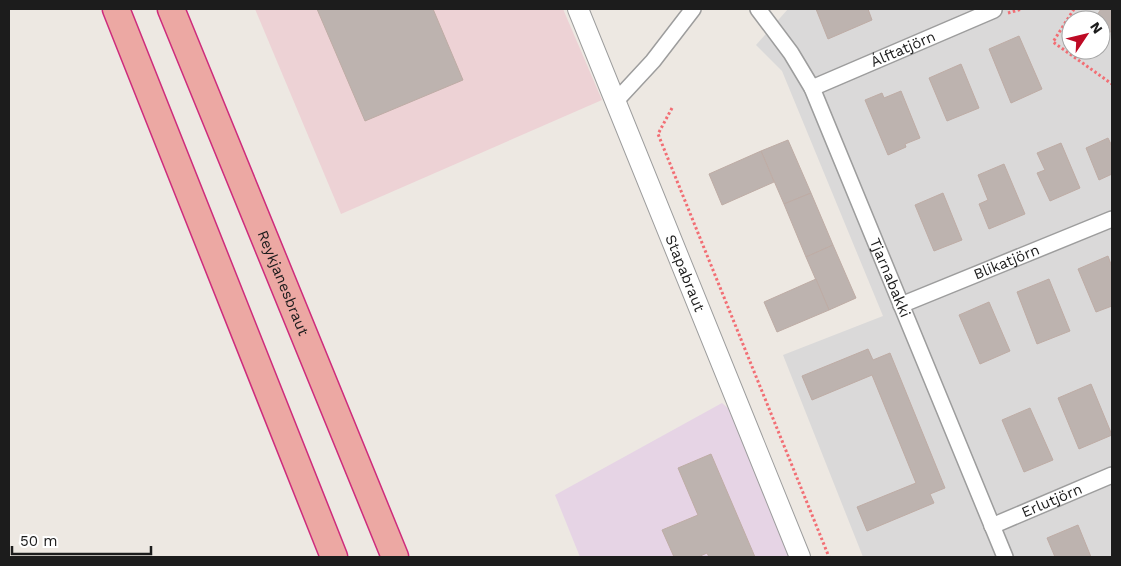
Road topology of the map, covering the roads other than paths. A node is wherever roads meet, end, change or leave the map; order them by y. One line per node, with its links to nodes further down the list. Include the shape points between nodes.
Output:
1 (116, 9): 13 (highway)
2 (170, 9): 14 (highway, Reykjanesbraut)
3 (578, 9): 8 (street, Stapabraut)
4 (693, 9): 8 (street)
5 (758, 9): 7 (street, Tjarnabakki)
6 (994, 10): 7 (street, Álftatjörn)
7 (812, 88): 10 (street, Tjarnabakki)
8 (615, 102): 15 (street, Stapabraut)
9 (1112, 219): 10 (street, Blikatjörn)
10 (901, 305): 12 (street, Tjarnabakki)
11 (1112, 475): 12 (street, Erlutjörn)
12 (992, 526): 16 (street, Tjarnabakki)
13 (334, 557)
14 (395, 557)
15 (800, 557)
16 (1005, 557)

